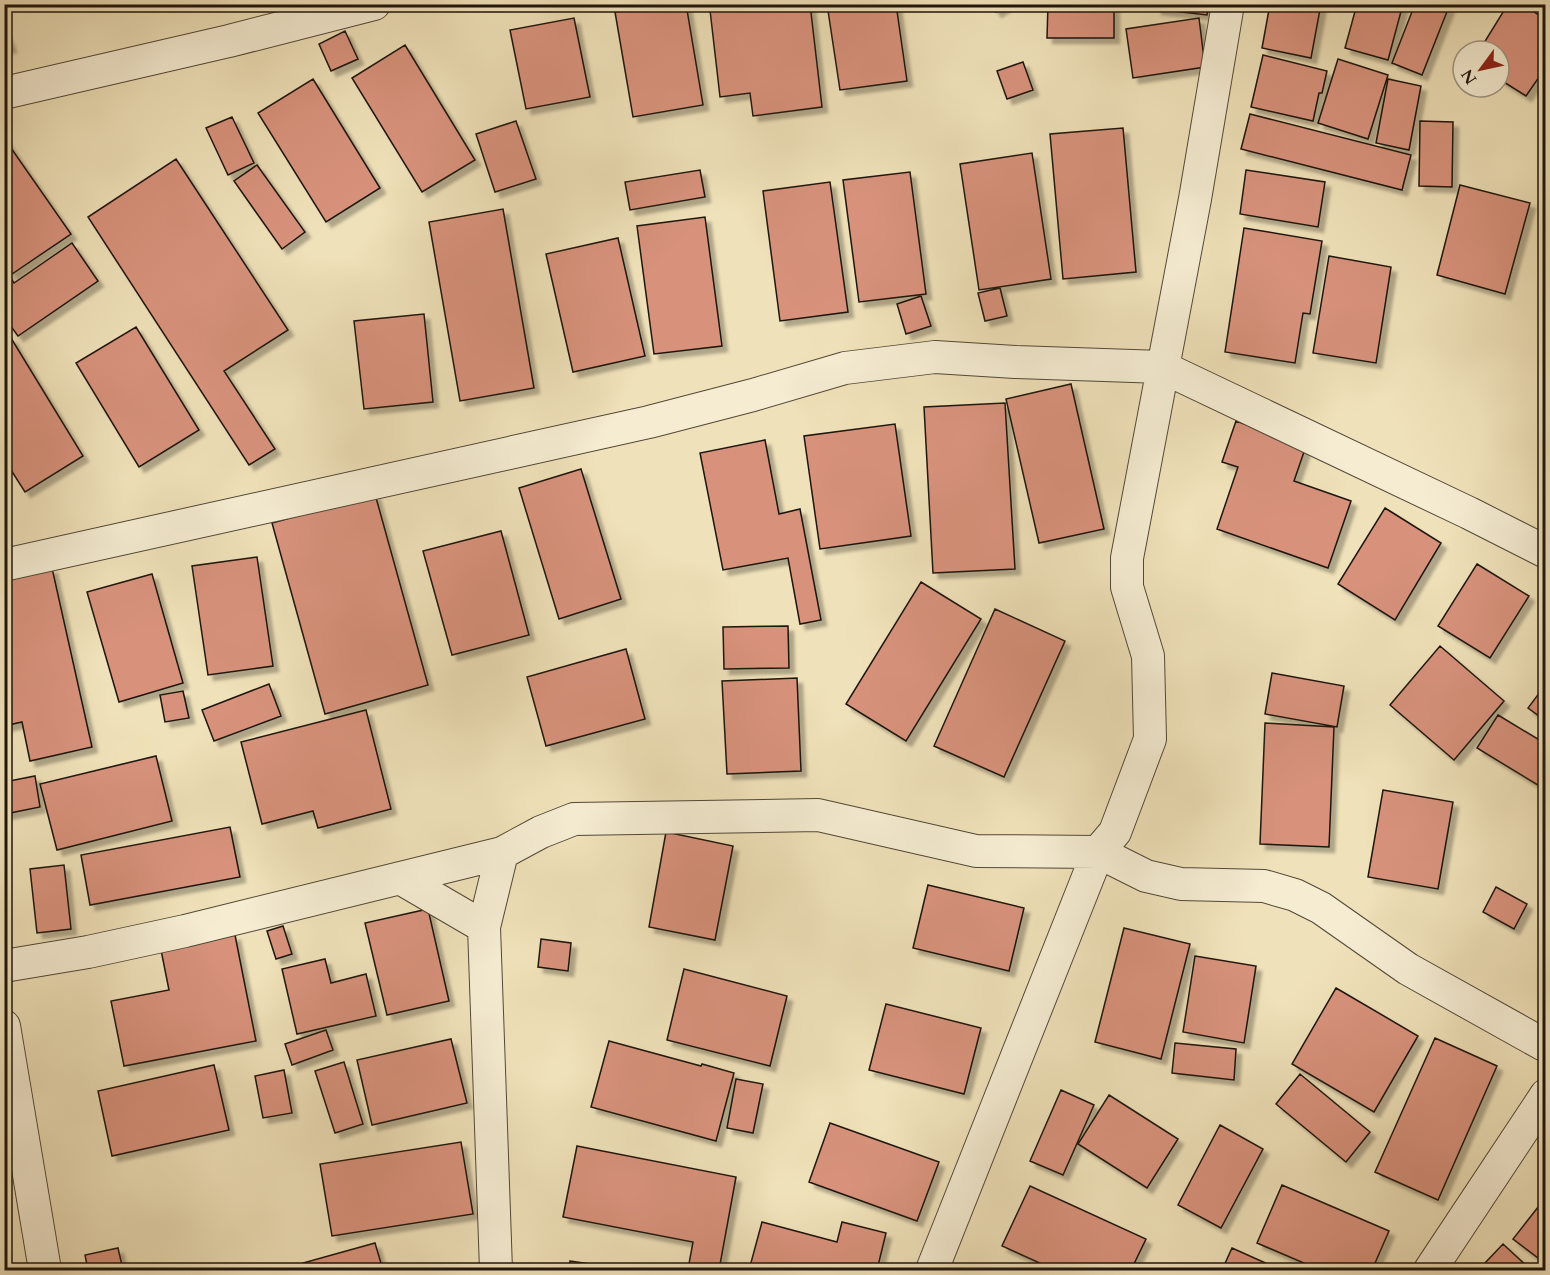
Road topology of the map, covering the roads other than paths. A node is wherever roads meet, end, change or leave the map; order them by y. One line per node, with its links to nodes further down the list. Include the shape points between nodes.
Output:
1 (374, 4): 3 (street)
2 (1228, 4): 4 (street, via 1196,199)
3 (4, 93)
4 (1162, 367): 5 (street); 6 (street, via 934,357 845,368 649,422); 7 (street, via 1127,558 1127,587 1148,656 1150,738 1115,832)
5 (1545, 552)
6 (4, 565)
7 (1098, 852): 8 (street, via 976,850 818,815 574,819); 13 (street, via 1146,876 1180,884 1264,886 1295,896 1321,908 1408,969); 17 (street)
8 (502, 853): 9 (street); 10 (street)
9 (400, 878): 10 (street); 11 (street, via 185,932)
10 (484, 927): 16 (street)
11 (4, 966)
12 (5, 1032): 15 (street)
13 (1545, 1046)
14 (1545, 1095): 18 (street)
15 (45, 1270)
16 (496, 1270)
17 (932, 1270)
18 (1430, 1270)

